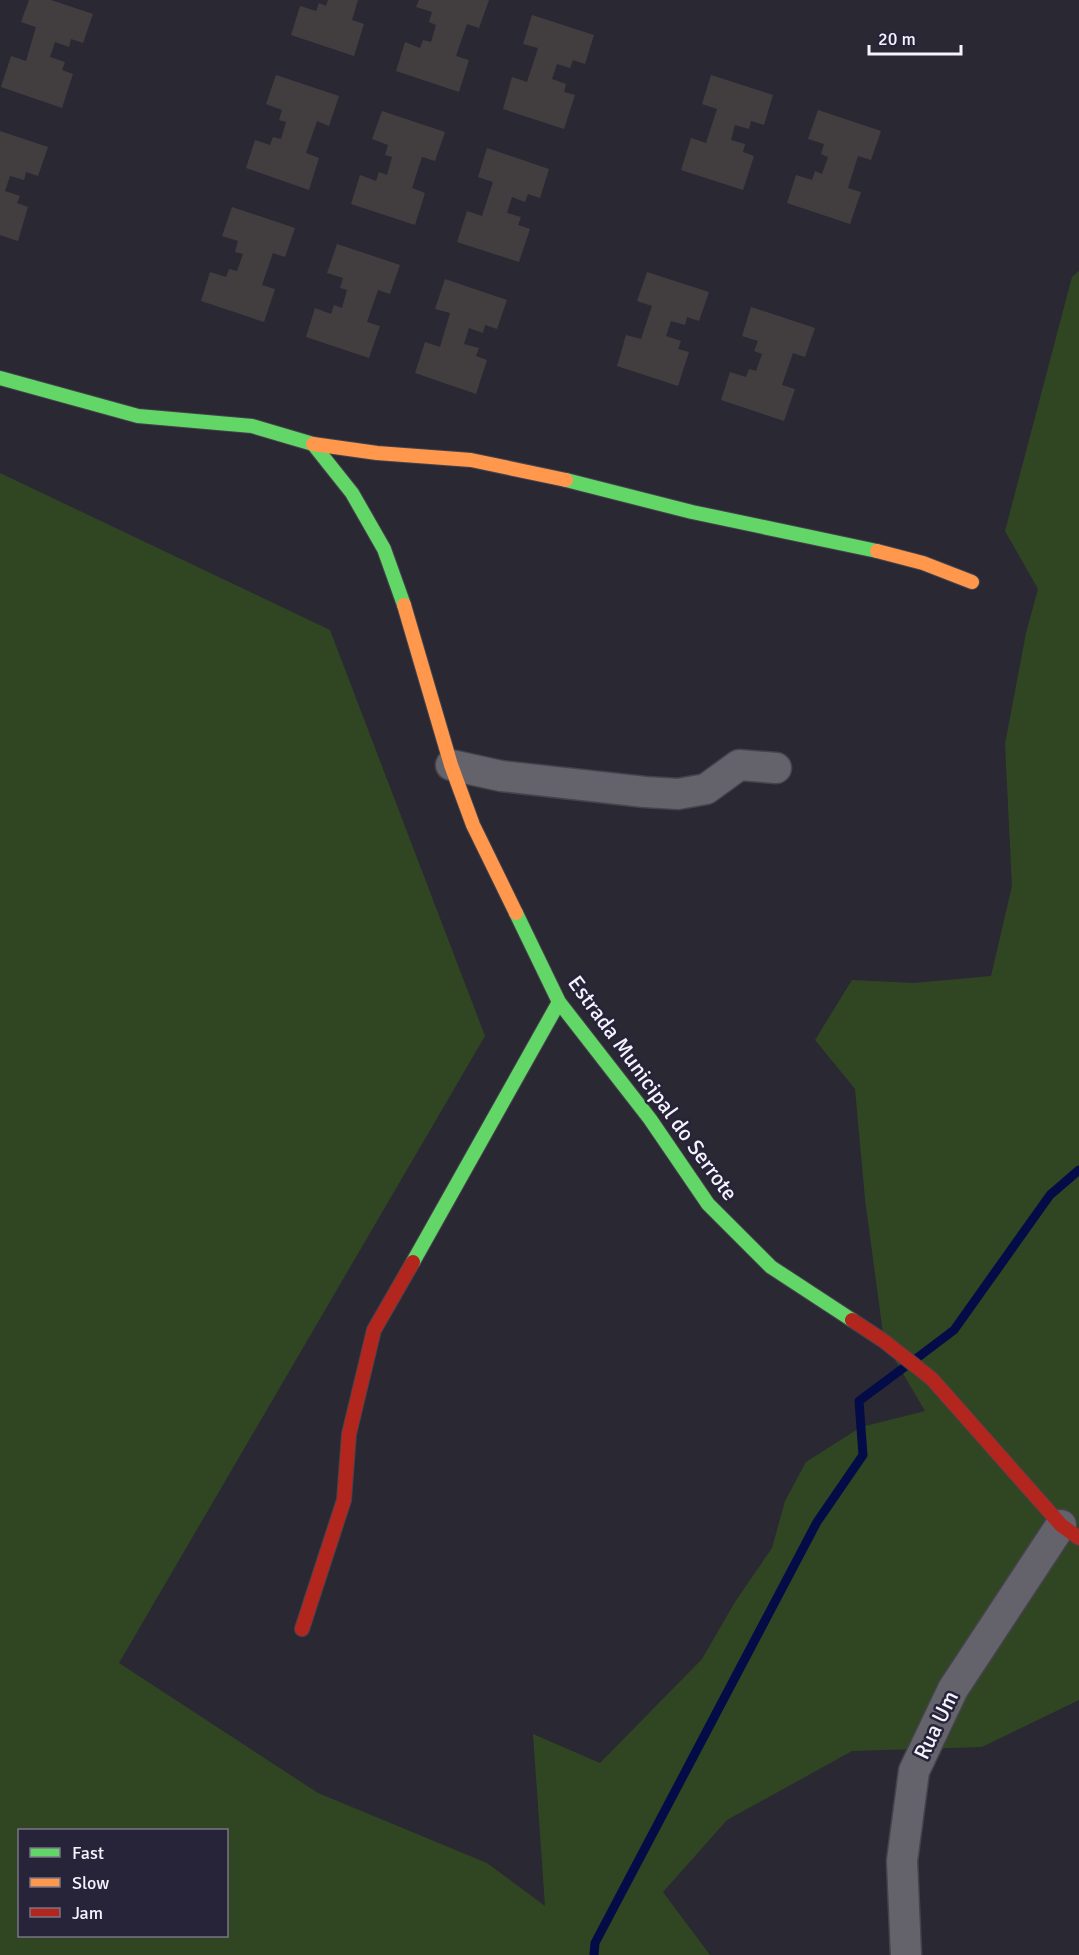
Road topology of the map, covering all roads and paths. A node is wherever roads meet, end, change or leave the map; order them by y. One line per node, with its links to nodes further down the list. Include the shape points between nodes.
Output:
1 (0, 378): 2 (street, via 138,416 252,426)
2 (313, 444): 3 (street, via 471,460 853,545 923,563); 4 (street, Estrada Municipal do Serrote, via 352,493 384,549 408,615)
3 (972, 582)
4 (451, 765): 5 (street, via 501,776 678,794 706,789 739,765); 6 (street, Estrada Municipal do Serrote, via 473,825)
5 (776, 768)
6 (559, 1002): 7 (street, Estrada Municipal do Serrote, via 650,1119 708,1204 771,1267 895,1349 932,1379); 8 (street, via 374,1330 349,1434 344,1500)
7 (1070, 1532): 9 (street, Rua Um, via 953,1689 914,1771 902,1861)
8 (302, 1629)
9 (906, 1955)

